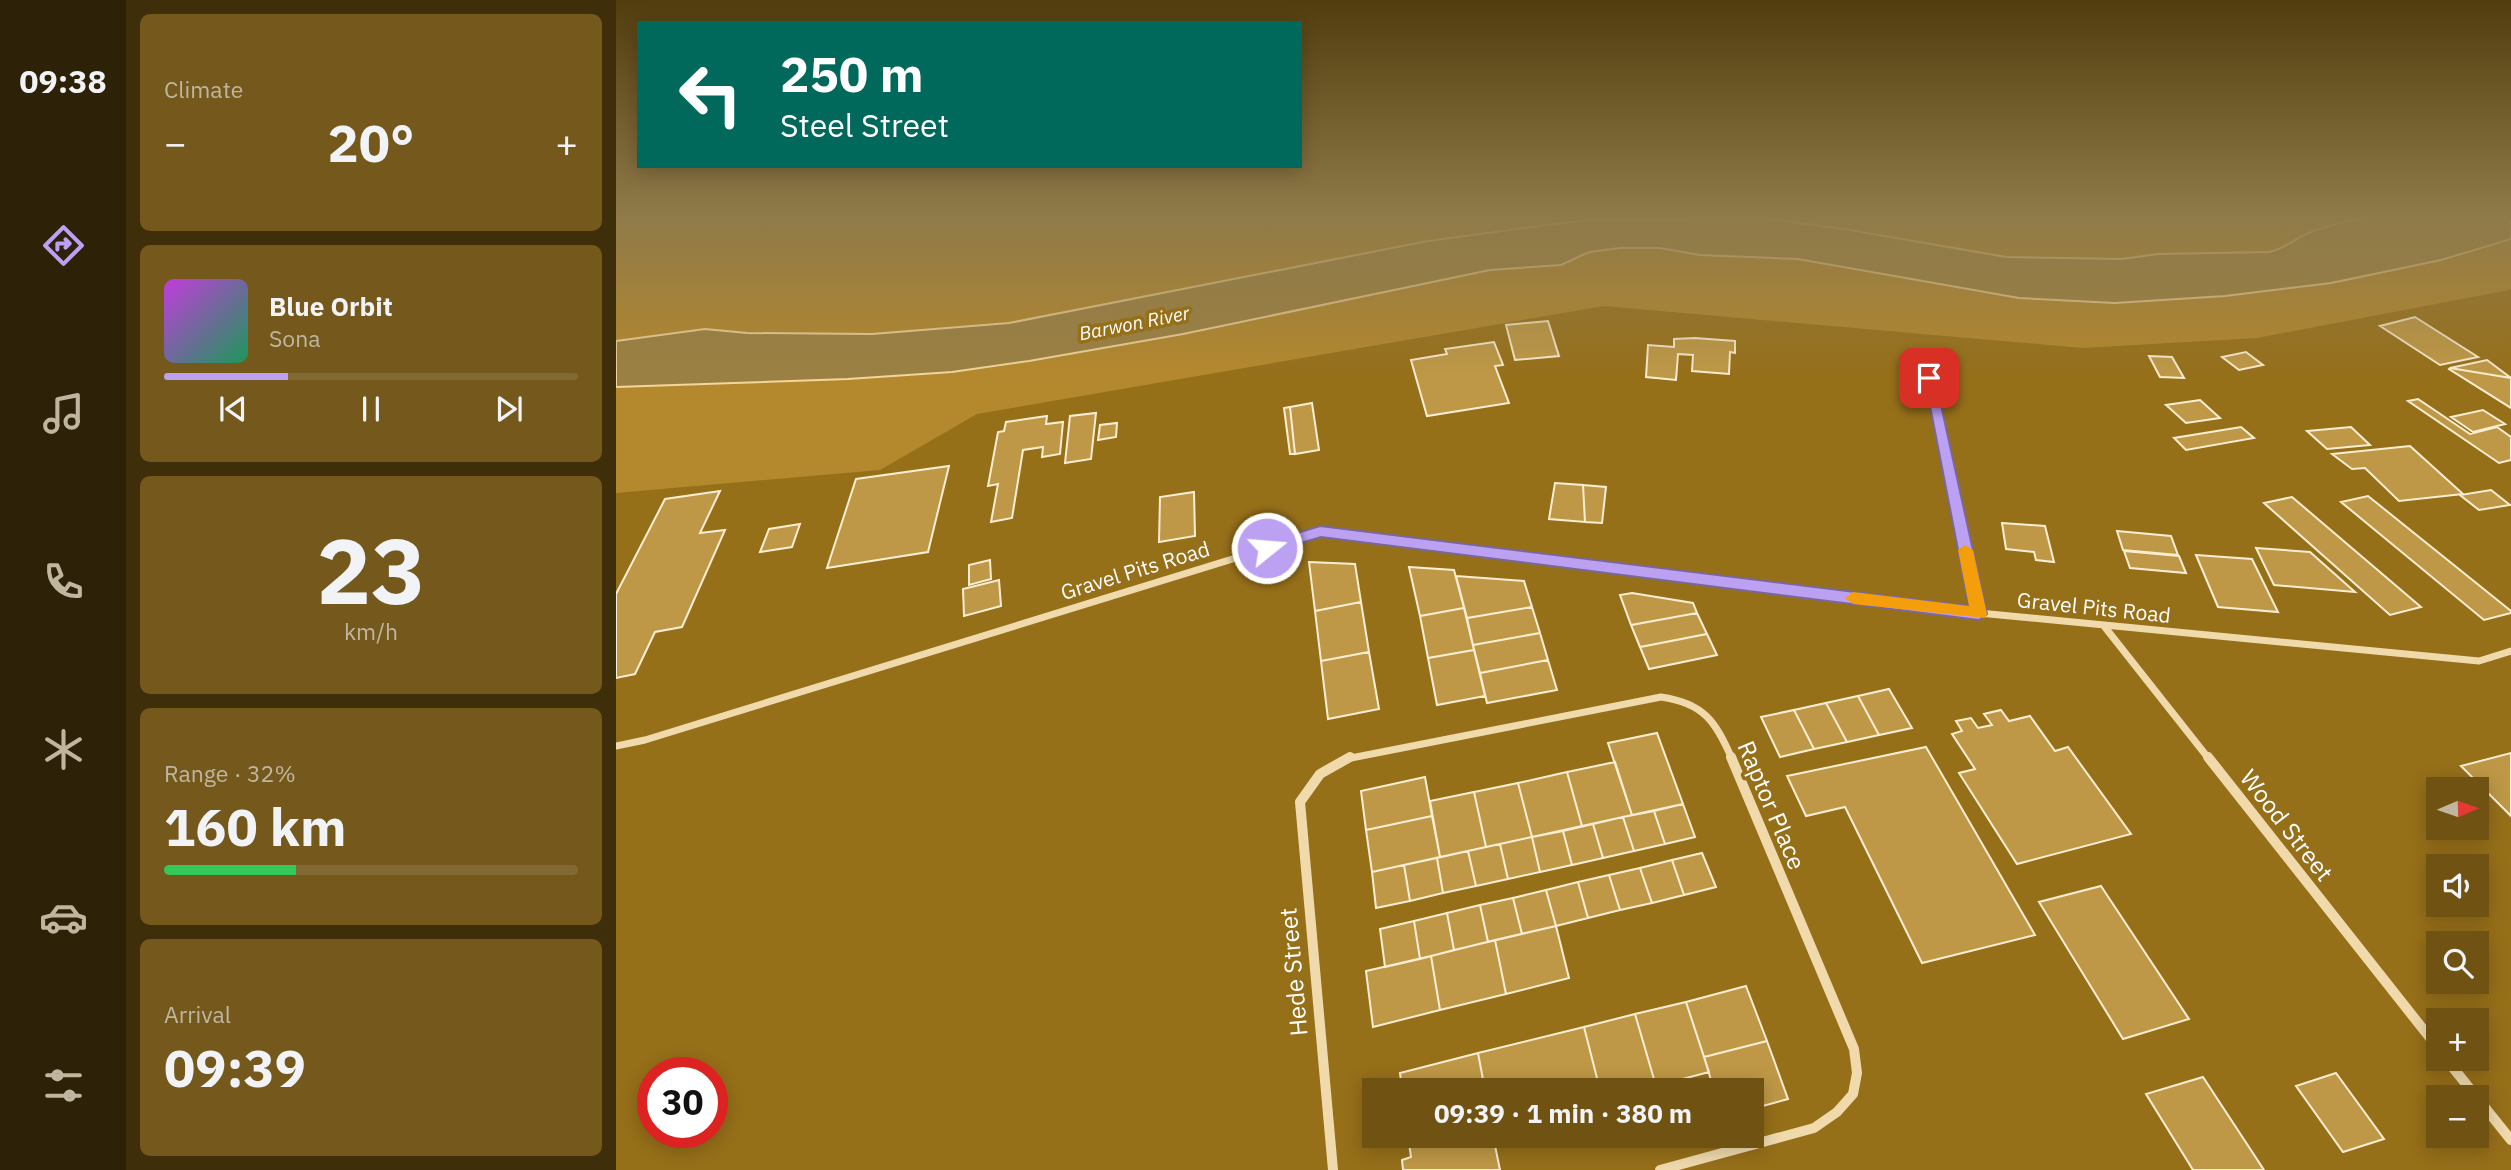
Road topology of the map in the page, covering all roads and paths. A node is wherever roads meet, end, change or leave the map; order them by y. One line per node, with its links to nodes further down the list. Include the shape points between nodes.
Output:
1 (1923, 352): 2 (street)
2 (1979, 614): 3 (street, Gravel Pits Road); 5 (street, Gravel Pits Road, via 1320,531)
3 (2104, 626): 4 (street, Gravel Pits Road, via 2479,661); 7 (street, Wood Street)
4 (2511, 652)
5 (616, 746)
6 (1317, 774): 10 (street, Hede Street, via 1300,802); 11 (street, Raptor Place, via 1351,757 1661,697 1689,703 1719,729 1854,1049 1857,1073 1853,1094 1815,1128)
7 (2426, 1033)
8 (2456, 1071): 9 (street)
9 (2511, 1140)
10 (1333, 1170)
11 (1660, 1170)

